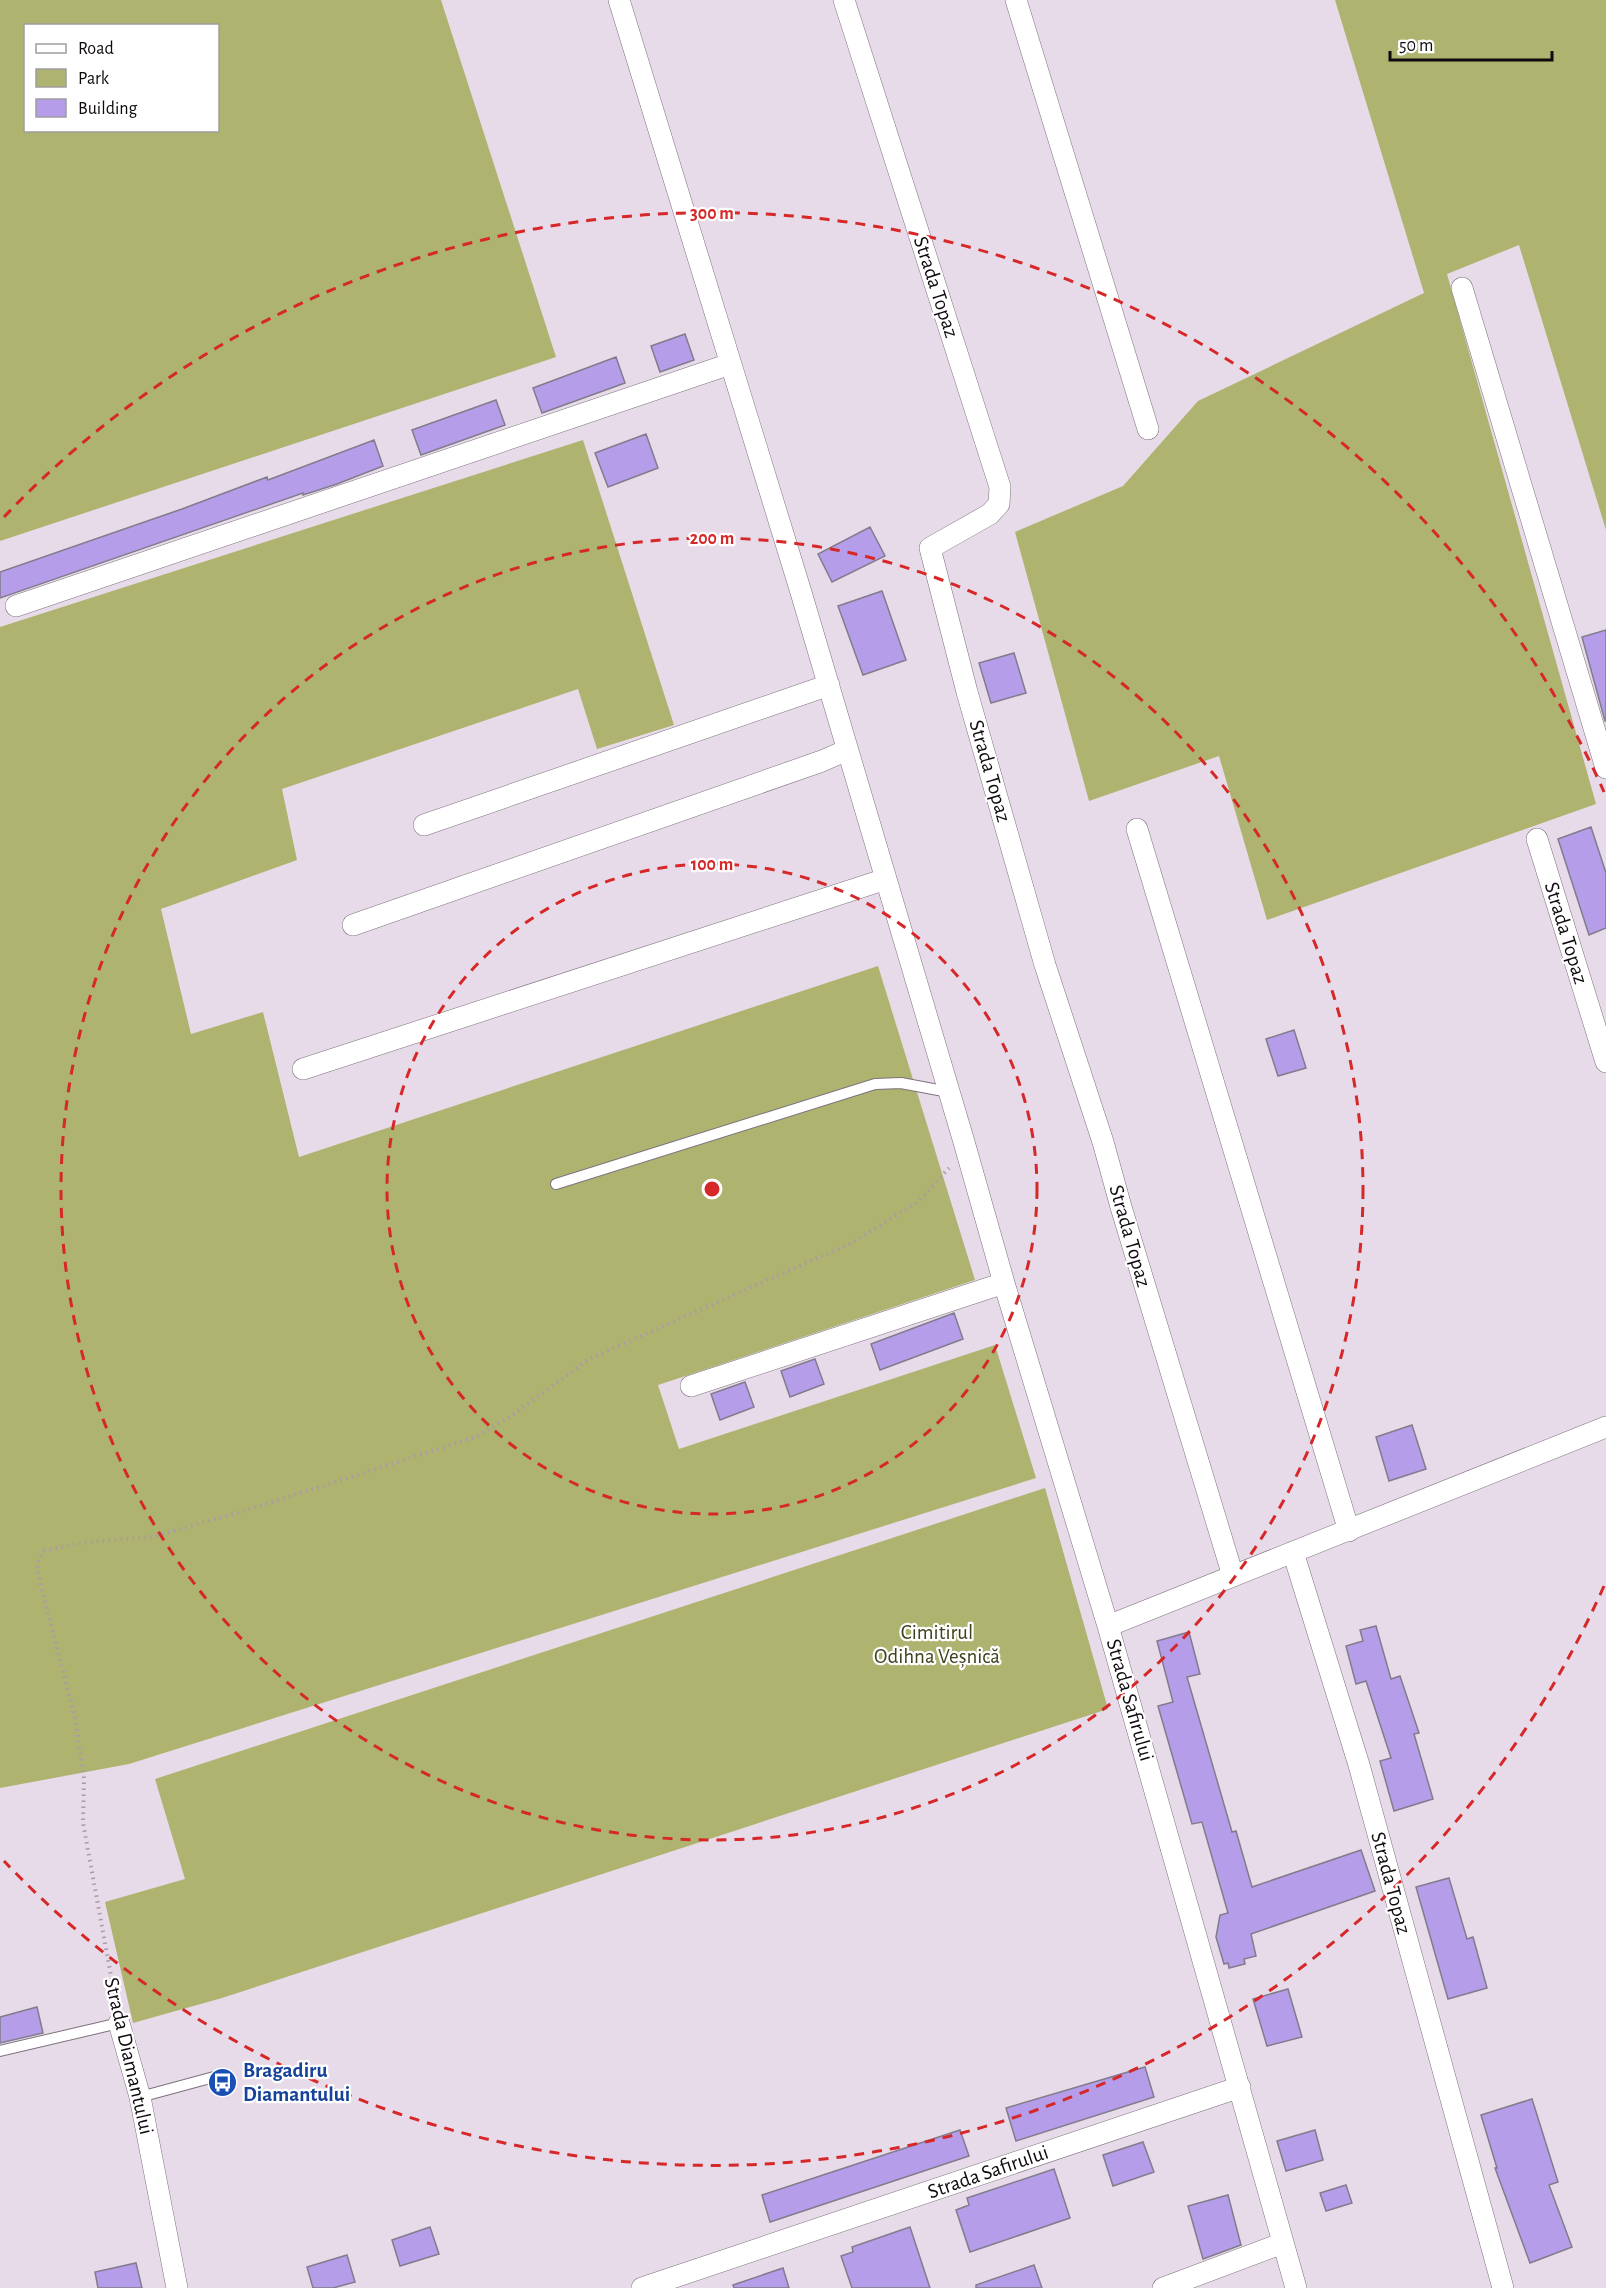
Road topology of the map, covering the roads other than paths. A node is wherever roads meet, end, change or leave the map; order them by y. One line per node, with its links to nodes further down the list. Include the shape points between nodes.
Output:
1 (618, 0): 5 (street, Strada Safirului)
2 (844, 0): 25 (street, Strada Topaz, via 1000,487 999,504 990,514 930,548 1045,965 1103,1142)
3 (1016, 0): 6 (street)
4 (1462, 288): 10 (street)
5 (730, 364): 7 (street); 8 (street, Strada Safirului)
6 (1148, 429)
7 (16, 606)
8 (829, 686): 9 (street, Strada Safirului); 11 (street)
9 (847, 750): 14 (street, Strada Safirului); 15 (street)
10 (1606, 768)
11 (424, 825)
12 (1137, 829): 23 (street)
13 (1537, 839): 16 (street, Strada Topaz)
14 (886, 879): 17 (street); 18 (street, Strada Safirului)
15 (353, 925)
16 (1606, 1062)
17 (303, 1069)
18 (949, 1092): 19 (lane, via 901,1083 875,1084); 20 (street, Strada Safirului)
19 (556, 1184)
20 (1004, 1283): 21 (street); 26 (street, Strada Safirului)
21 (691, 1386)
22 (1606, 1427): 23 (street)
23 (1349, 1531): 24 (street)
24 (1293, 1552): 25 (street); 37 (street, Strada Topaz, via 1359,1765)
25 (1233, 1576): 26 (street)
26 (1108, 1626): 30 (street, Strada Safirului)
27 (119, 2023): 28 (lane); 31 (street, Strada Diamantului)
28 (0, 2050)
29 (214, 2077): 31 (lane)
30 (1240, 2087): 32 (street, Strada Safirului); 34 (street, Strada Safirului)
31 (140, 2097): 33 (street, Strada Diamantului)
32 (1283, 2243): 35 (street); 36 (street, Strada Safirului)
33 (177, 2288)
34 (642, 2288)
35 (1163, 2288)
36 (1296, 2288)
37 (1503, 2288)

